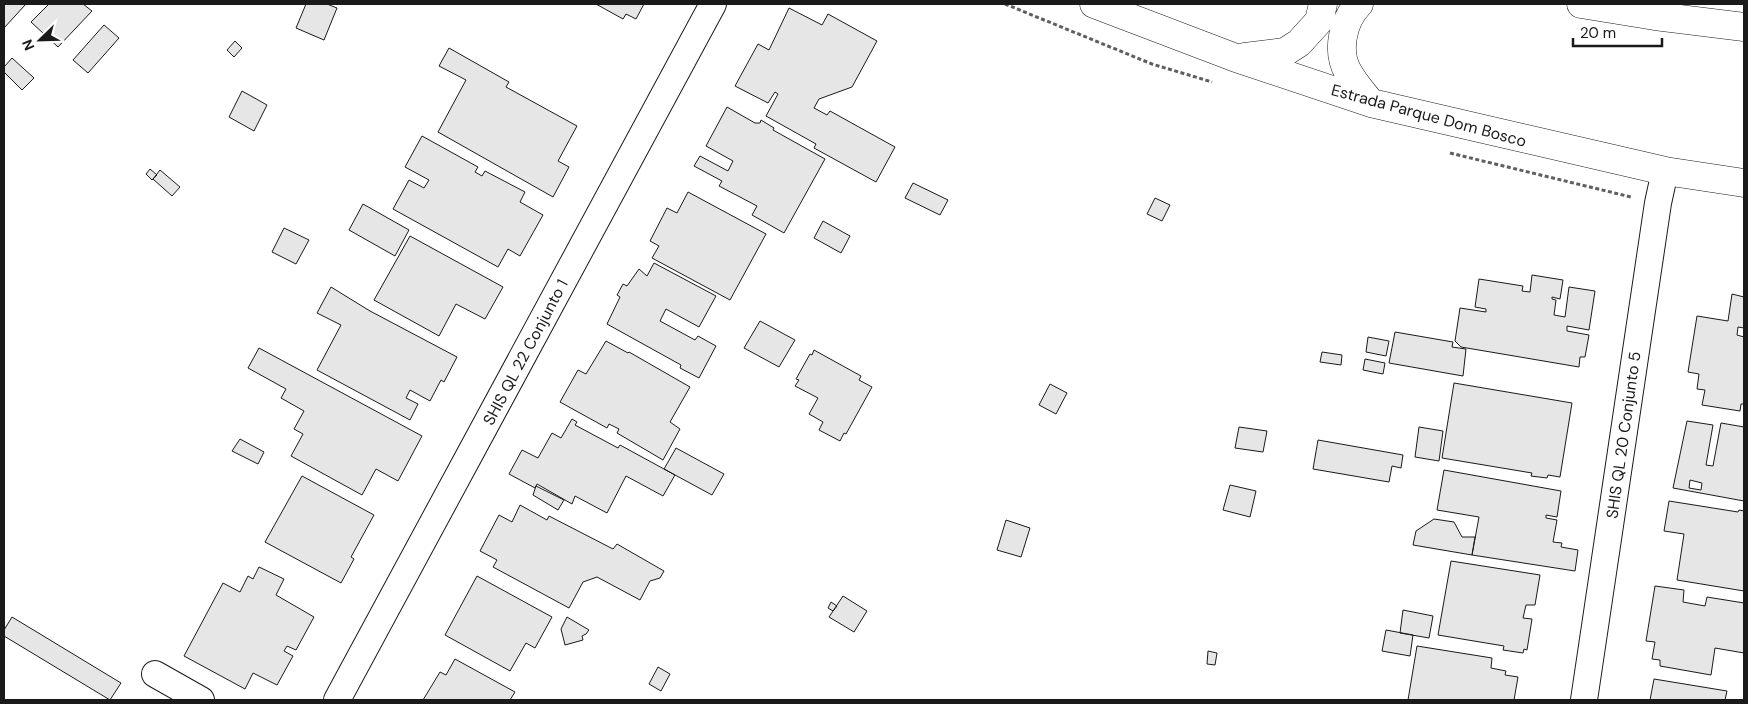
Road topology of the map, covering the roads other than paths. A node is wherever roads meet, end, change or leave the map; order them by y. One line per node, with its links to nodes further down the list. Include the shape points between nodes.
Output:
1 (713, 4): 13 (street, SHIS QL 22 Conjunto 1)
2 (1094, 4): 7 (main road, Estrada Parque Dom Bosco)
3 (1323, 4): 7 (main road, via 1319,21 1299,43 1285,52)
4 (1359, 4): 8 (main road, via 1344,28 1342,55 1347,71)
5 (1581, 4): 6 (main road)
6 (1744, 27)
7 (1236, 58): 8 (main road, Estrada Parque Dom Bosco)
8 (1371, 103): 9 (main road, Estrada Parque Dom Bosco)
9 (1664, 171): 10 (main road, Estrada Parque Dom Bosco); 14 (street, SHIS QL 20 Conjunto 5)
10 (1744, 183)
11 (155, 674): 12 (street)
12 (201, 700)
13 (337, 700)
14 (1584, 700)

